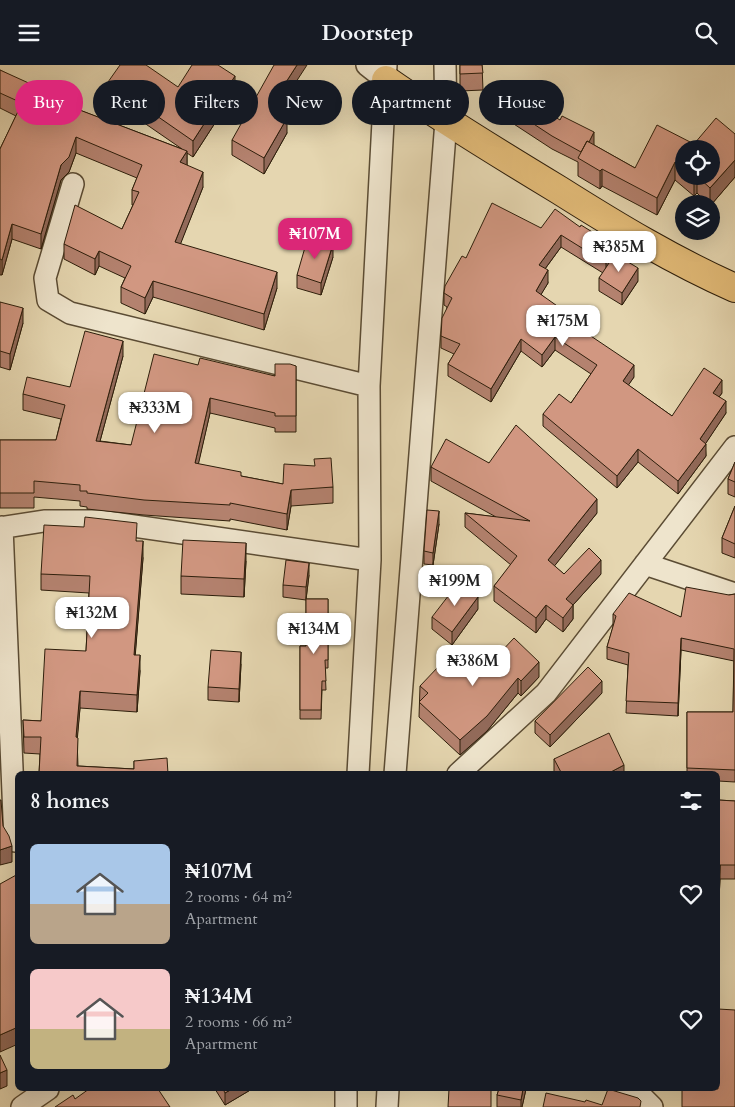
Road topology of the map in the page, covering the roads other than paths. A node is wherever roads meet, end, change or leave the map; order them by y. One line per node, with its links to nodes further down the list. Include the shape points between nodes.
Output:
1 (445, 65): 4 (street)
2 (379, 70): 3 (main road); 9 (street)
3 (392, 80)
4 (445, 80)
5 (446, 125): 16 (street)
6 (453, 125): 8 (main road, via 619,227)
7 (73, 184): 9 (street, via 45,278 48,300 70,313)
8 (735, 288)
9 (369, 386): 12 (street)
10 (735, 447): 13 (street)
11 (1, 528): 12 (street, via 44,521 99,521); 18 (street)
12 (370, 560): 15 (street)
13 (644, 564): 14 (street); 17 (street, via 546,693)
14 (735, 594)
15 (358, 771)
16 (395, 771)
17 (461, 771)
18 (15, 841)
19 (45, 1091): 23 (street)
20 (346, 1091): 24 (street)
21 (388, 1091): 25 (street)
22 (630, 1091): 26 (street, via 638,1093)
23 (22, 1107)
24 (346, 1107)
25 (387, 1107)
26 (652, 1107)

